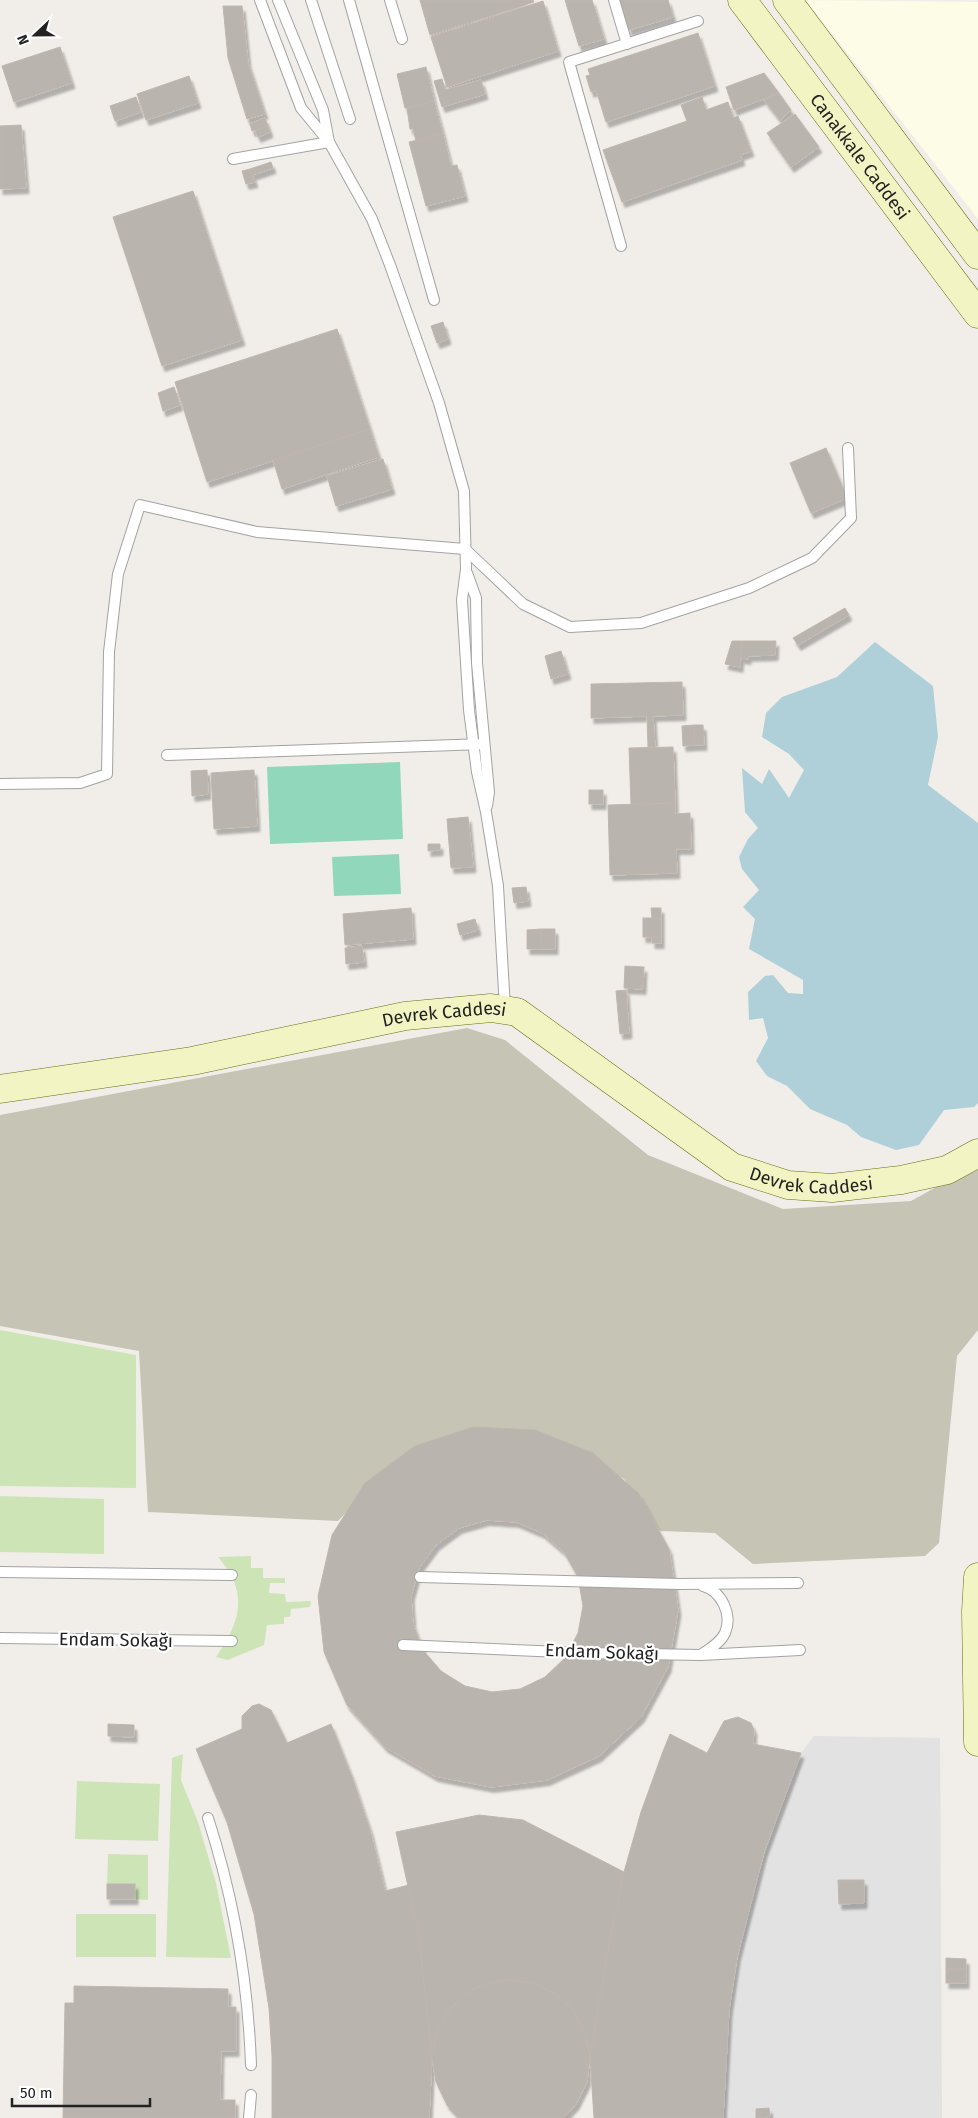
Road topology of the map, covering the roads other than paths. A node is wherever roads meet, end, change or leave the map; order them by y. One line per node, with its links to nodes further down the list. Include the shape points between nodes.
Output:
1 (260, 0): 13 (lane, via 301,108)
2 (278, 0): 13 (lane, via 323,110)
3 (311, 0): 12 (lane)
4 (349, 0): 17 (lane)
5 (390, 0): 10 (lane)
6 (614, 0): 11 (lane)
7 (742, 0): 18 (street, Canakkale Caddesi)
8 (787, 0): 16 (street, Canakkale Caddesi)
9 (698, 21): 11 (lane)
10 (402, 39)
11 (627, 44): 15 (lane, via 569,62)
12 (350, 119)
13 (328, 142): 14 (lane); 20 (lane, via 372,219 439,403 464,491)
14 (232, 159)
15 (622, 246)
16 (978, 255)
17 (434, 300)
18 (978, 314)
19 (848, 448): 20 (lane, via 851,518 812,558 749,588 641,623 570,627 523,604)
20 (465, 549): 21 (lane); 25 (lane, via 257,532 140,505 118,574 109,652 106,774 80,783)
21 (466, 569): 22 (lane, via 462,600); 23 (lane, via 476,598 477,663)
22 (473, 744): 23 (lane); 24 (lane); 26 (lane)
23 (484, 744): 26 (lane, via 489,792)
24 (167, 755)
25 (0, 784)
26 (486, 812): 27 (lane, via 498,886)
27 (505, 1010): 28 (street, Devrek Caddesi, via 492,1008 406,1016 192,1061); 31 (street, Devrek Caddesi, via 517,1012 732,1167 788,1185 824,1188)
28 (0, 1090)
29 (978, 1134): 31 (street, Devrek Caddesi)
30 (978, 1153): 31 (street, Devrek Caddesi, via 947,1170)
31 (901, 1180)
32 (0, 1572): 33 (lane)
33 (232, 1575)
34 (420, 1577): 37 (lane)
35 (978, 1577): 43 (street)
36 (798, 1583): 37 (lane)
37 (696, 1584): 42 (lane, via 712,1588 720,1598 727,1624 715,1645)
38 (0, 1638): 39 (lane, Endam Sokağı)
39 (232, 1641)
40 (403, 1645): 42 (lane, Endam Sokağı)
41 (800, 1650): 42 (lane, Endam Sokağı)
42 (701, 1655)
43 (978, 1742)
44 (208, 1818): 45 (lane, via 236,1924 247,1996)
45 (251, 2066)
46 (251, 2096): 47 (lane)
47 (249, 2118)

